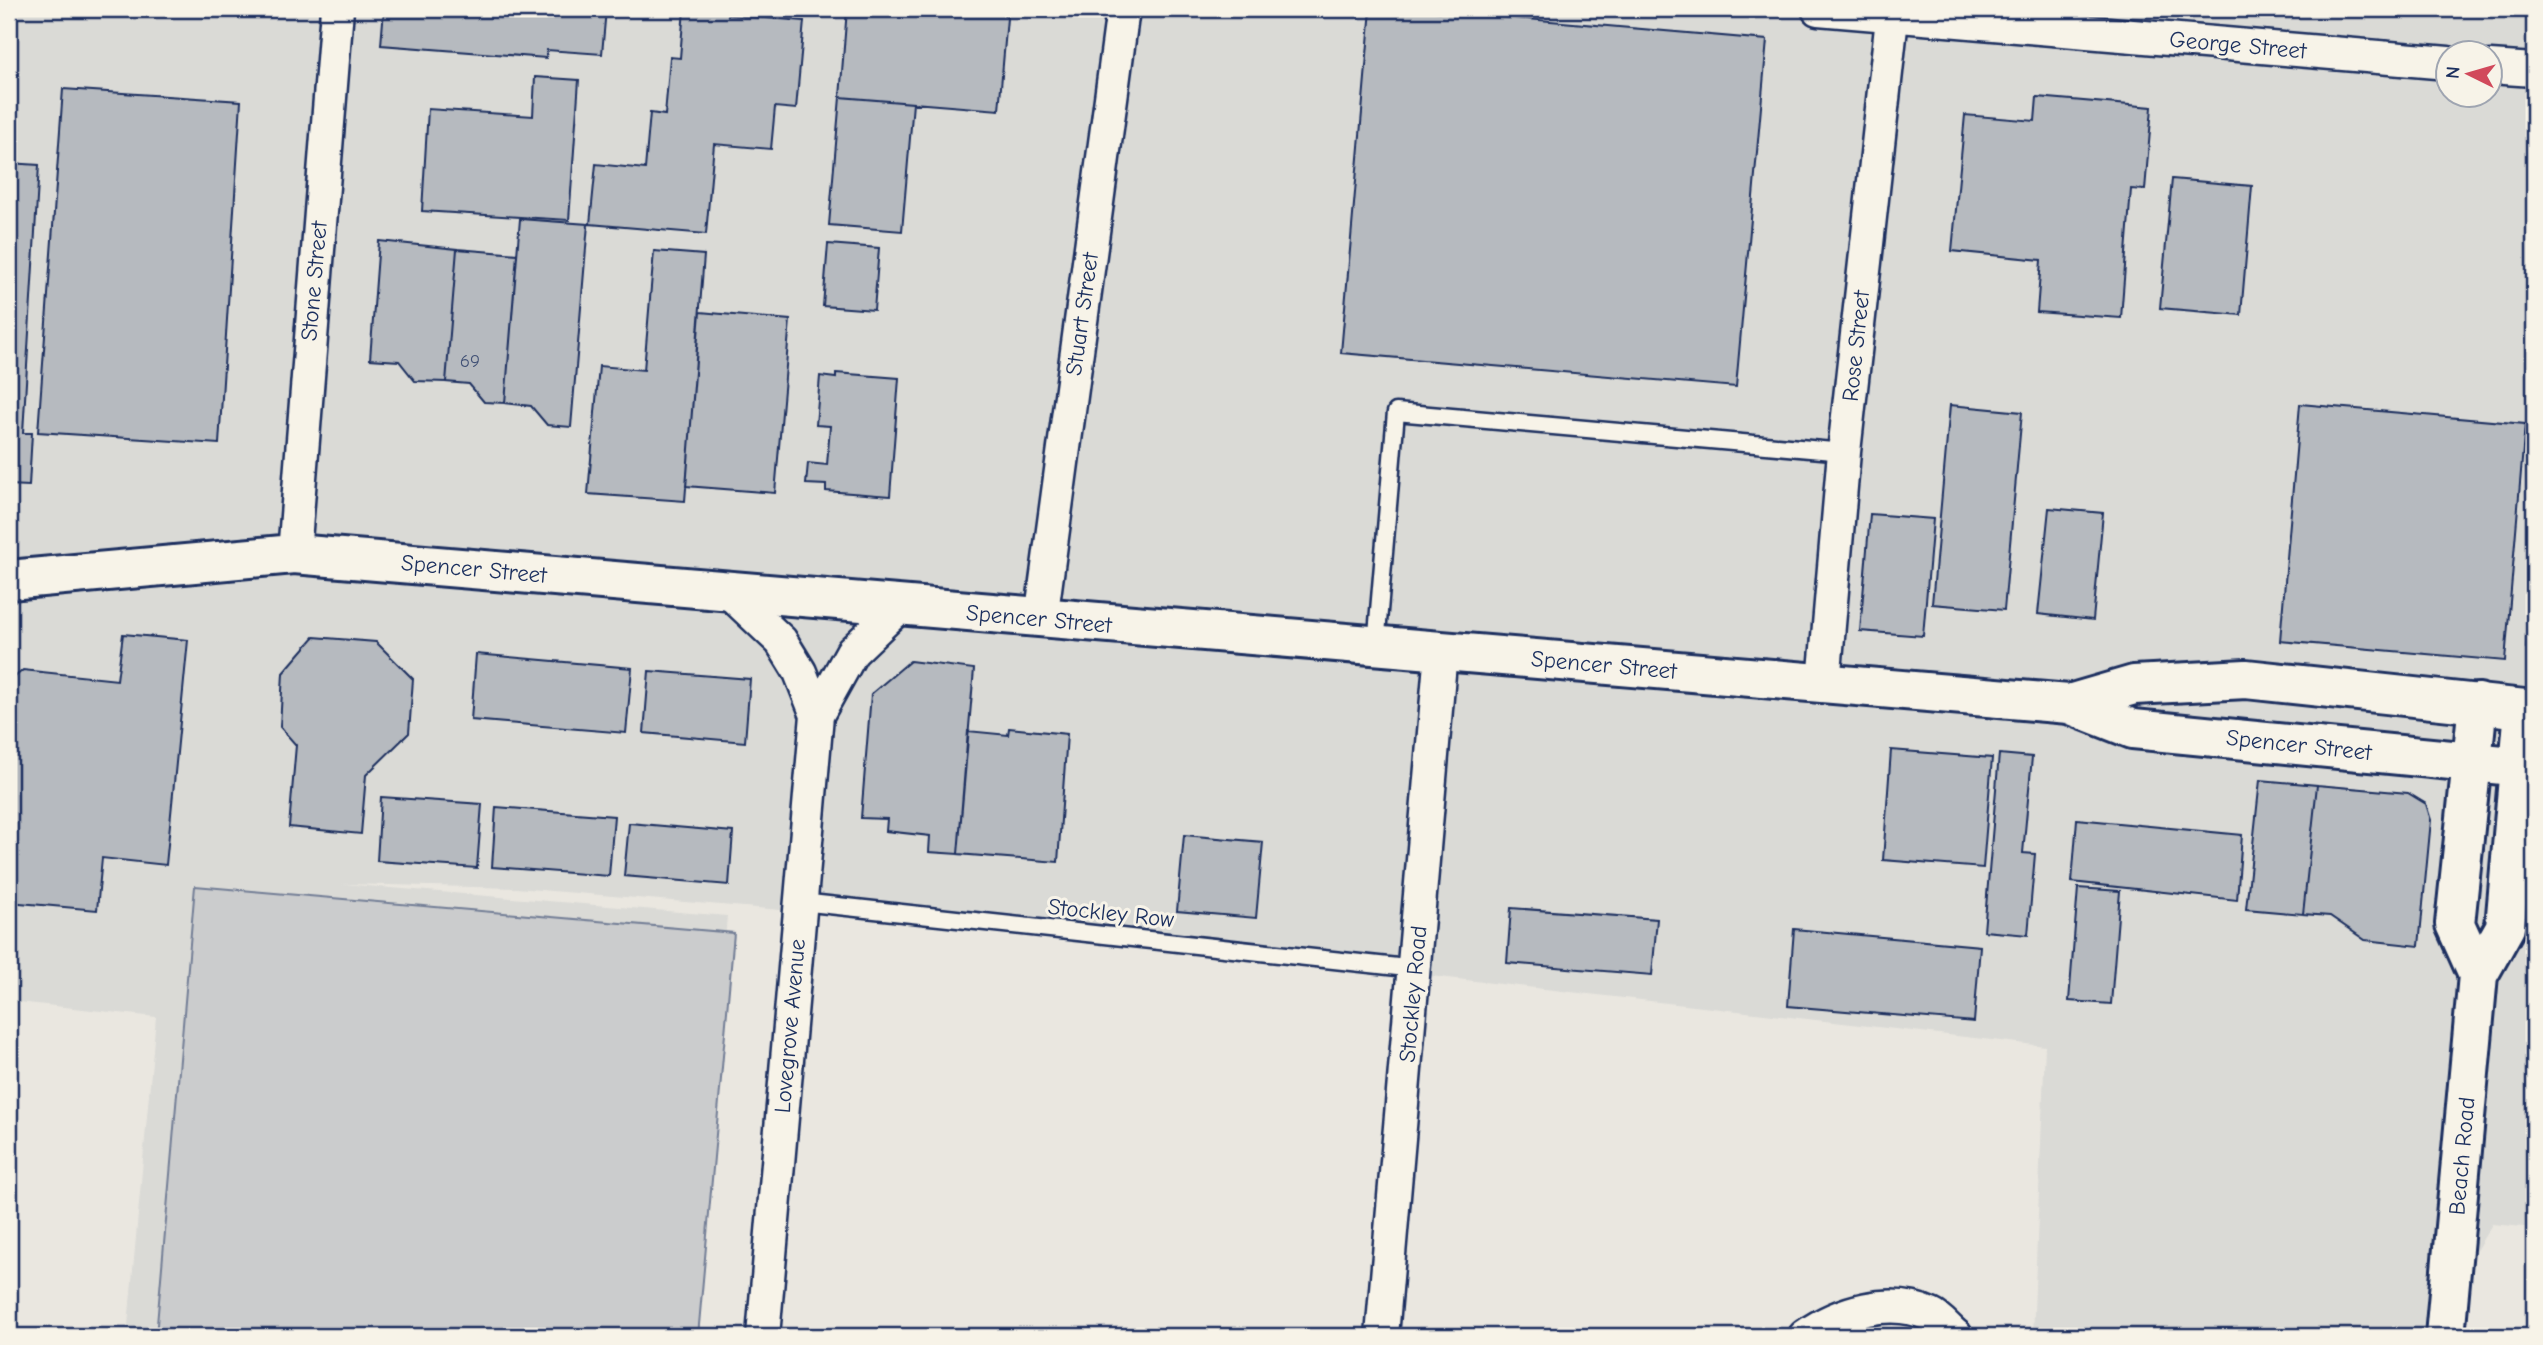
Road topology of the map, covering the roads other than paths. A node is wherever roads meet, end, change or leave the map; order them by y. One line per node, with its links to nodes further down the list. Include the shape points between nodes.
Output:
1 (337, 9): 9 (street, Stone Street)
2 (1123, 9): 13 (street, Stuart Street)
3 (1818, 9): 4 (street, George Street)
4 (1893, 12): 5 (street, George Street); 8 (street, Rose Street)
5 (2434, 62)
6 (2504, 68): 7 (street)
7 (2534, 70)
8 (1844, 452): 14 (lane, via 1396,412); 16 (street, Rose Street)
9 (294, 554): 10 (main road, Spencer Street); 11 (main road, Spencer Street)
10 (9, 580)
11 (728, 591): 12 (main road, Spencer Street); 20 (street, Lovegrove Avenue, via 781,641 800,672)
12 (900, 607): 13 (main road, Spencer Street); 20 (street, Lovegrove Avenue, via 852,652)
13 (1041, 619): 14 (main road, Spencer Street)
14 (1376, 646): 15 (main road, Spencer Street)
15 (1441, 651): 16 (main road, Spencer Street); 24 (street, Stockley Road)
16 (1824, 683): 18 (main road, Spencer Street)
17 (2478, 703): 18 (main road, Spencer Street, via 2246,679 2134,685); 19 (main road, Spencer Street); 21 (main road, Beach Road)
18 (2069, 704): 21 (main road, Spencer Street, via 2133,729)
19 (2529, 710): 22 (main road, Beach Road)
20 (817, 715): 23 (street, Lovegrove Avenue)
21 (2472, 762): 22 (main road, Spencer Street); 25 (main road, Beach Road, via 2455,924)
22 (2527, 767): 25 (main road, Beach Road, via 2505,927)
23 (801, 902): 24 (lane, Stockley Row); 26 (street, Lovegrove Avenue)
24 (1416, 969): 27 (street, Stockley Road)
25 (2478, 975): 30 (main road, Beach Road)
26 (764, 1336)
27 (1382, 1336)
28 (1805, 1336): 29 (street, via 1827,1321 1886,1304 1931,1315)
29 (1956, 1336)
30 (2445, 1336)

